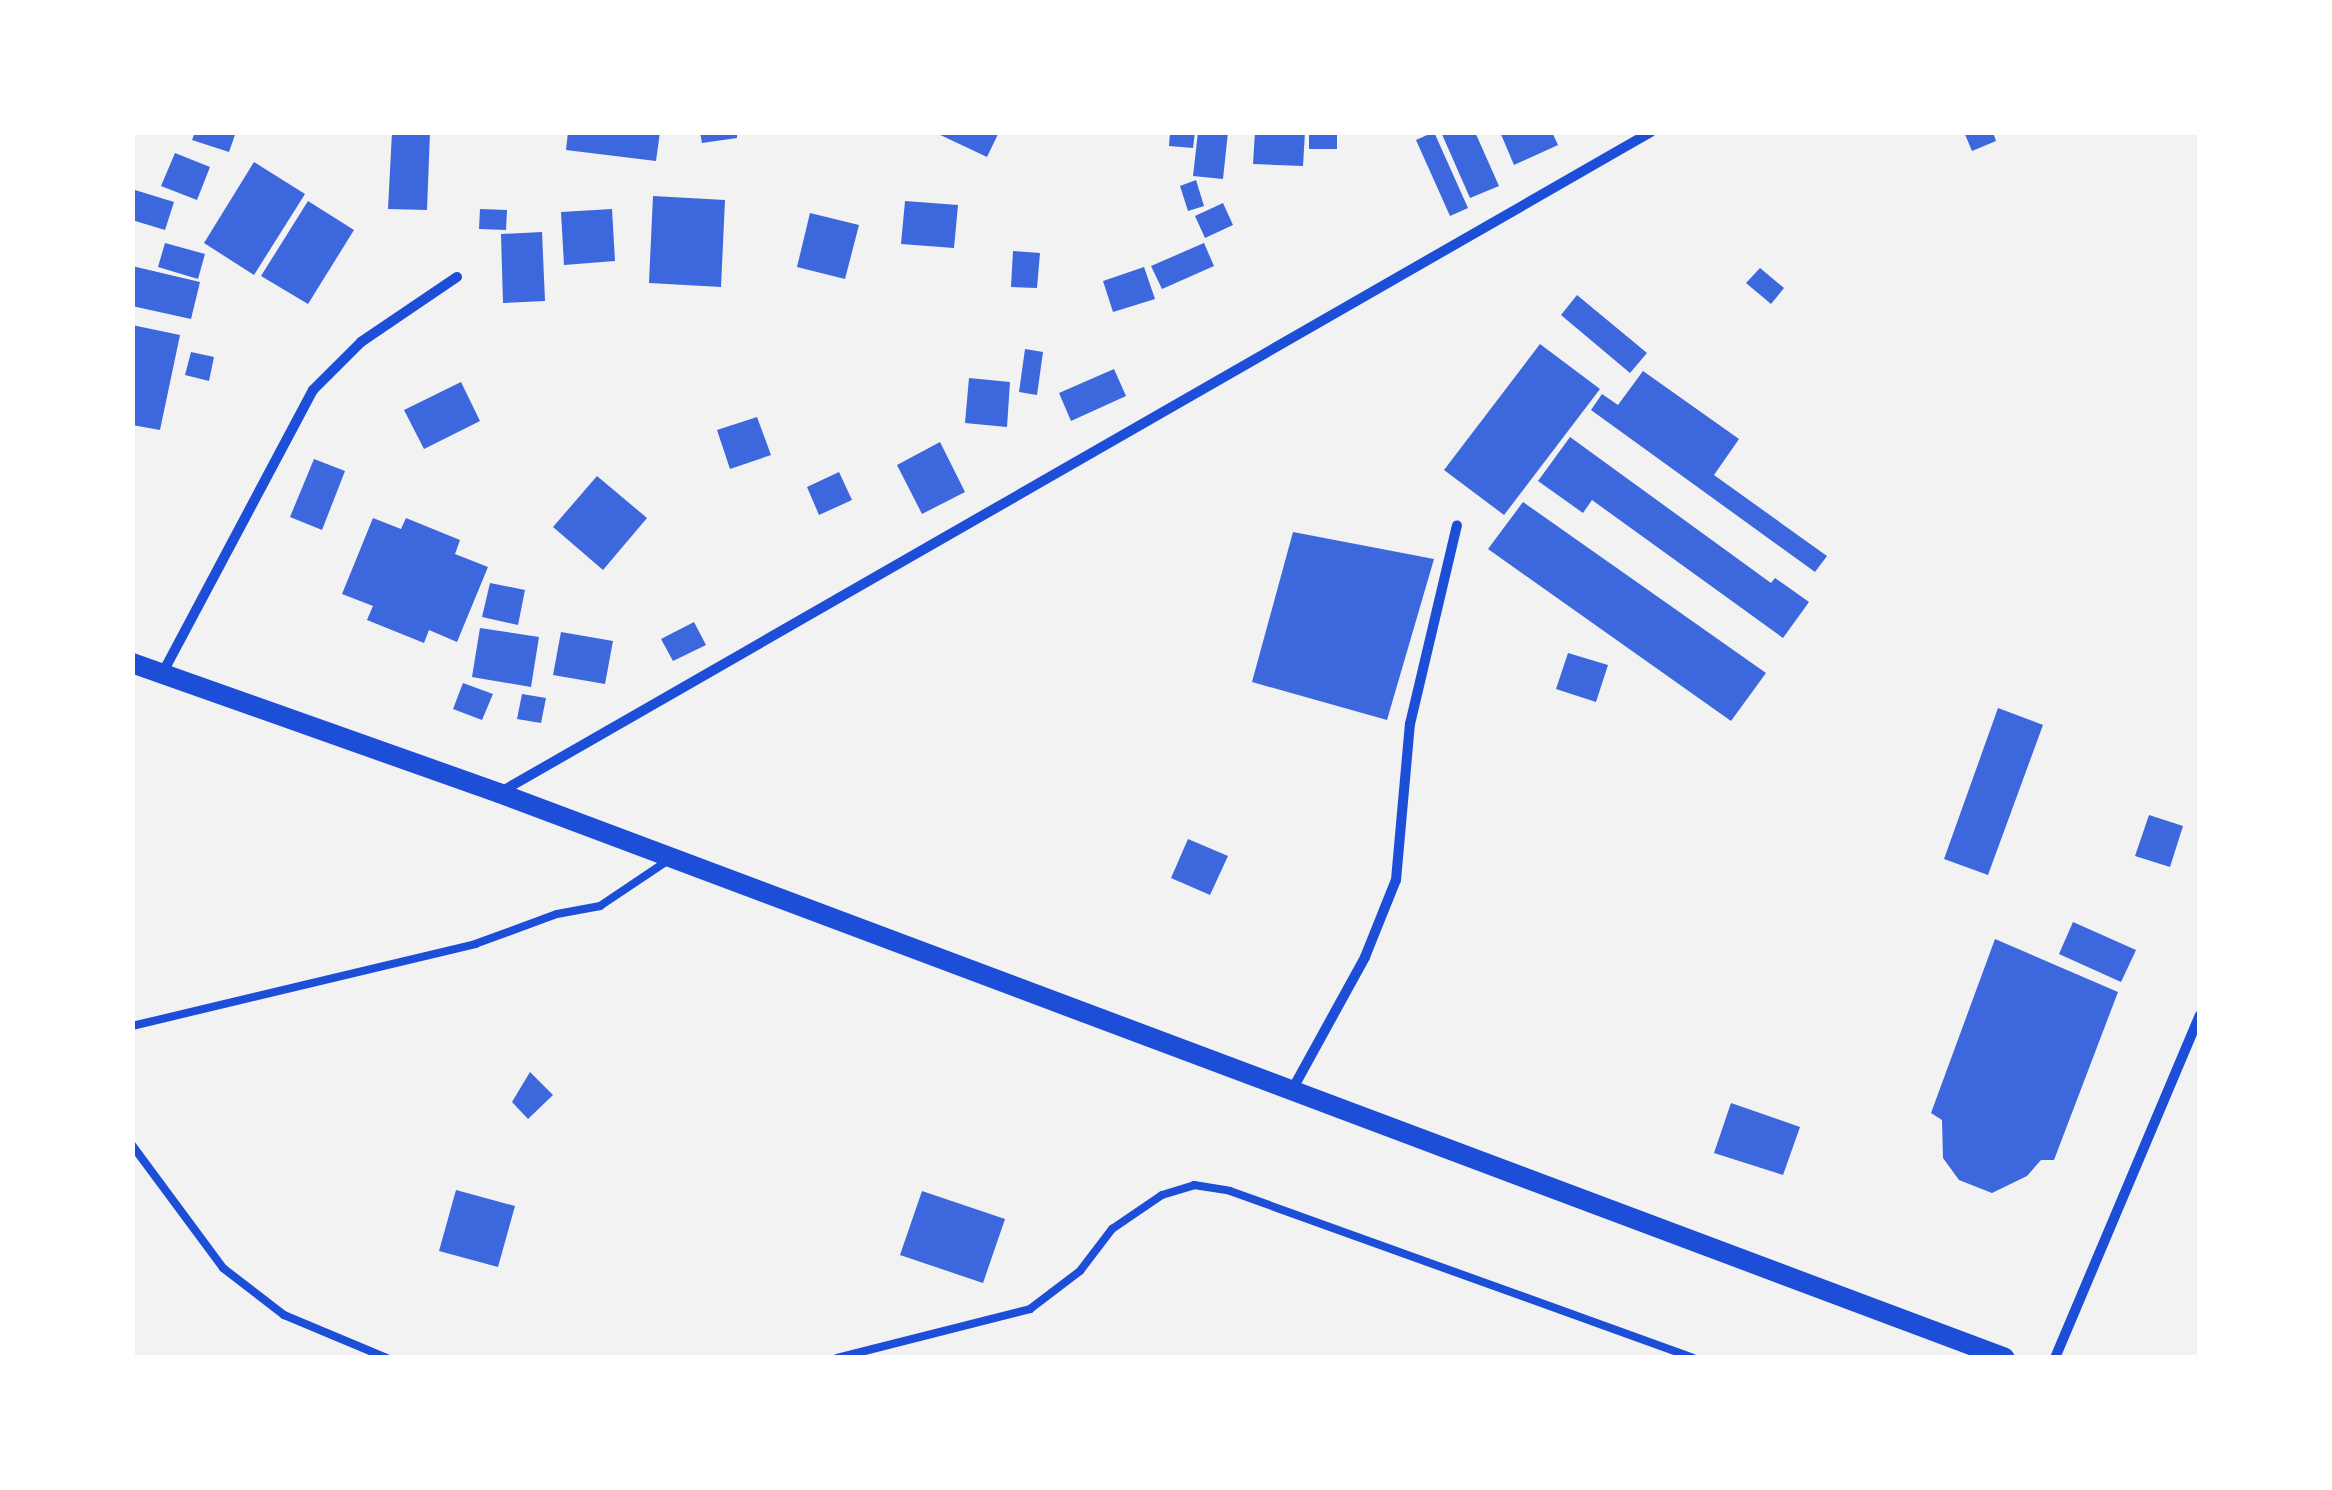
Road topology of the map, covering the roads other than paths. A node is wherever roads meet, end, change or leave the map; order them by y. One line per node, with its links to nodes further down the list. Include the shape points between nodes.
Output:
1 (1651, 132): 6 (street)
2 (457, 277): 5 (street, via 361,342 313,390)
3 (1457, 524): 10 (street, via 1410,724 1396,880 1365,957)
4 (132, 663): 5 (main road)
5 (162, 674): 6 (main road)
6 (498, 793): 7 (main road)
7 (667, 860): 9 (lane, via 600,906 475,944); 10 (main road)
8 (2200, 1016): 16 (street)
9 (132, 1026)
10 (1292, 1090): 15 (main road)
11 (132, 1146): 12 (lane, via 223,1268 284,1315)
12 (387, 1358)
13 (837, 1358): 14 (lane, via 1030,1309 1080,1271 1112,1229 1162,1195 1194,1186 1230,1192)
14 (1694, 1358)
15 (2006, 1358)
16 (2056, 1358)

